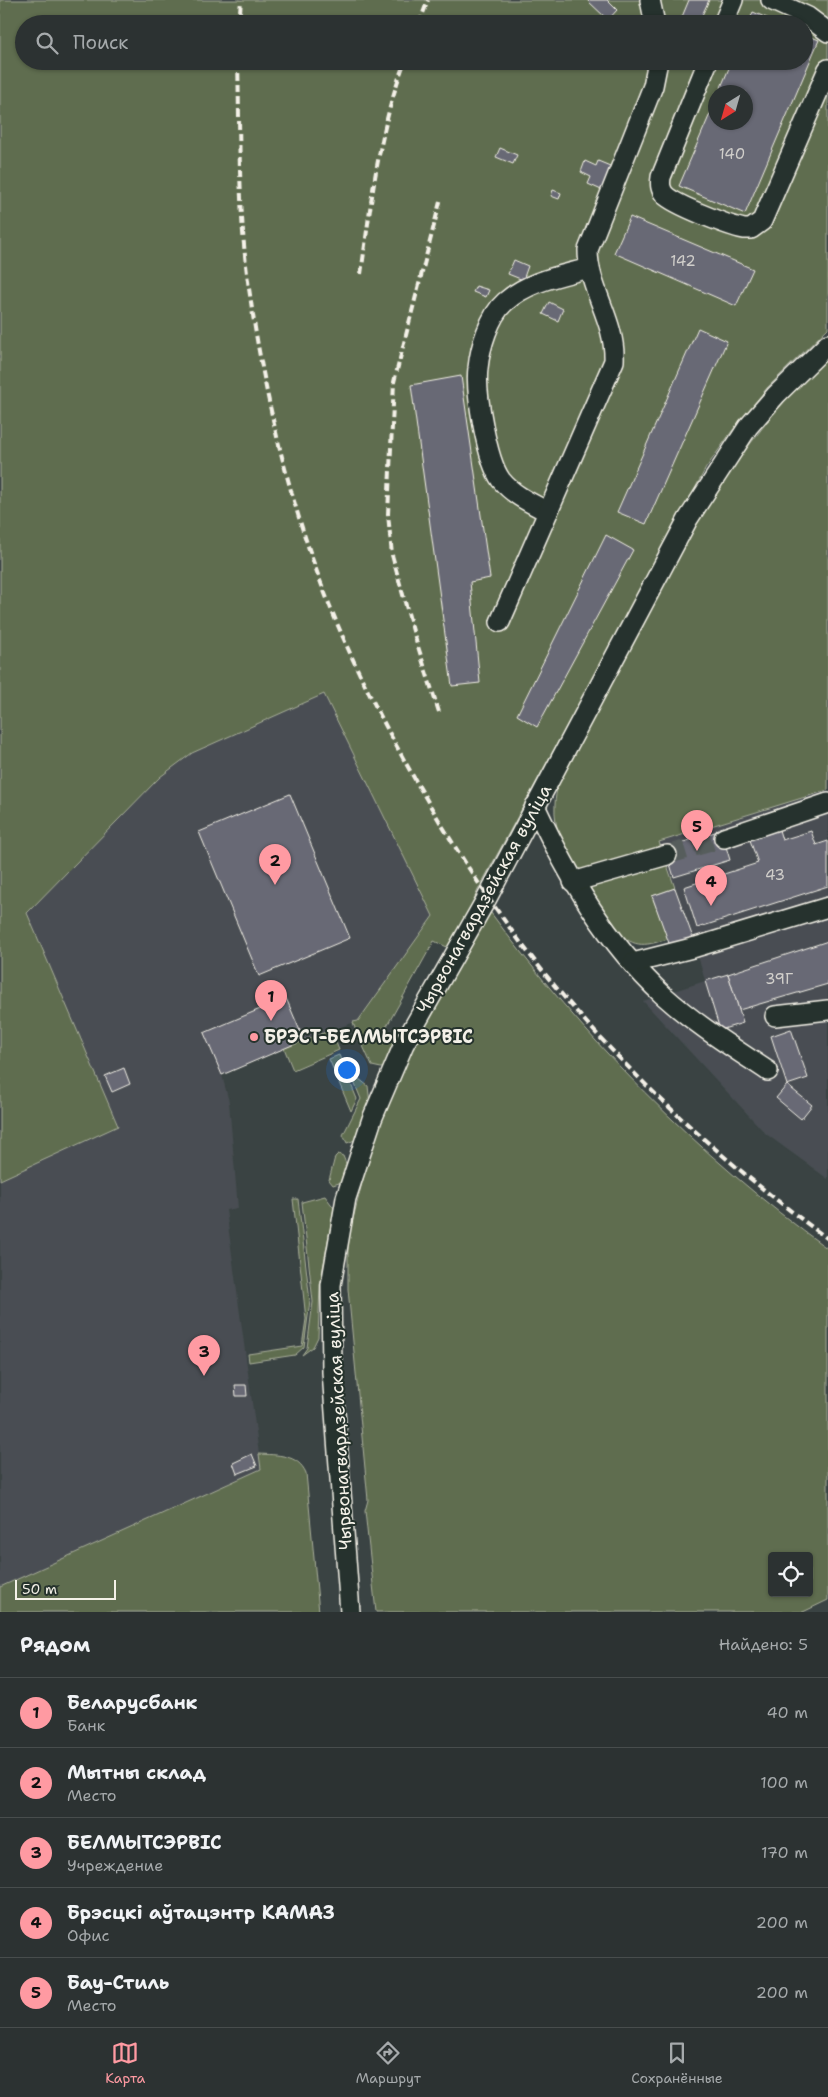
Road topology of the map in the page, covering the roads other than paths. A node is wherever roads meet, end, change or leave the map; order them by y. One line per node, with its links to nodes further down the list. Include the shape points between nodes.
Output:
1 (650, 0): 4 (street)
2 (733, 0): 5 (street)
3 (771, 0): 6 (street)
4 (653, 15)
5 (727, 15)
6 (804, 15)
7 (813, 21): 8 (street)
8 (828, 32)
9 (656, 70): 12 (street, via 653,86 591,241)
10 (704, 70): 11 (street, via 660,184 672,200 751,229 762,221)
11 (828, 70)
12 (589, 268): 14 (street, via 612,331 614,361); 14 (street, via 530,286 503,303 495,314 480,356 478,386 493,465 500,479 512,491)
13 (828, 344): 17 (street, Чырвонагвардзейская вуліца, via 748,427 719,469 688,519)
14 (548, 512): 15 (street)
15 (500, 622)
16 (828, 803): 18 (street)
17 (536, 806): 20 (street); 26 (street, Чырвонагвардзейская вуліца, via 404,1044 372,1119 346,1198 331,1285 331,1329)
18 (724, 838)
19 (667, 855): 20 (street)
20 (573, 882): 22 (street)
21 (828, 907): 22 (street)
22 (633, 963): 25 (street, via 663,995 712,1034)
23 (828, 1010): 24 (street)
24 (775, 1016)
25 (768, 1071)
26 (350, 1612)

